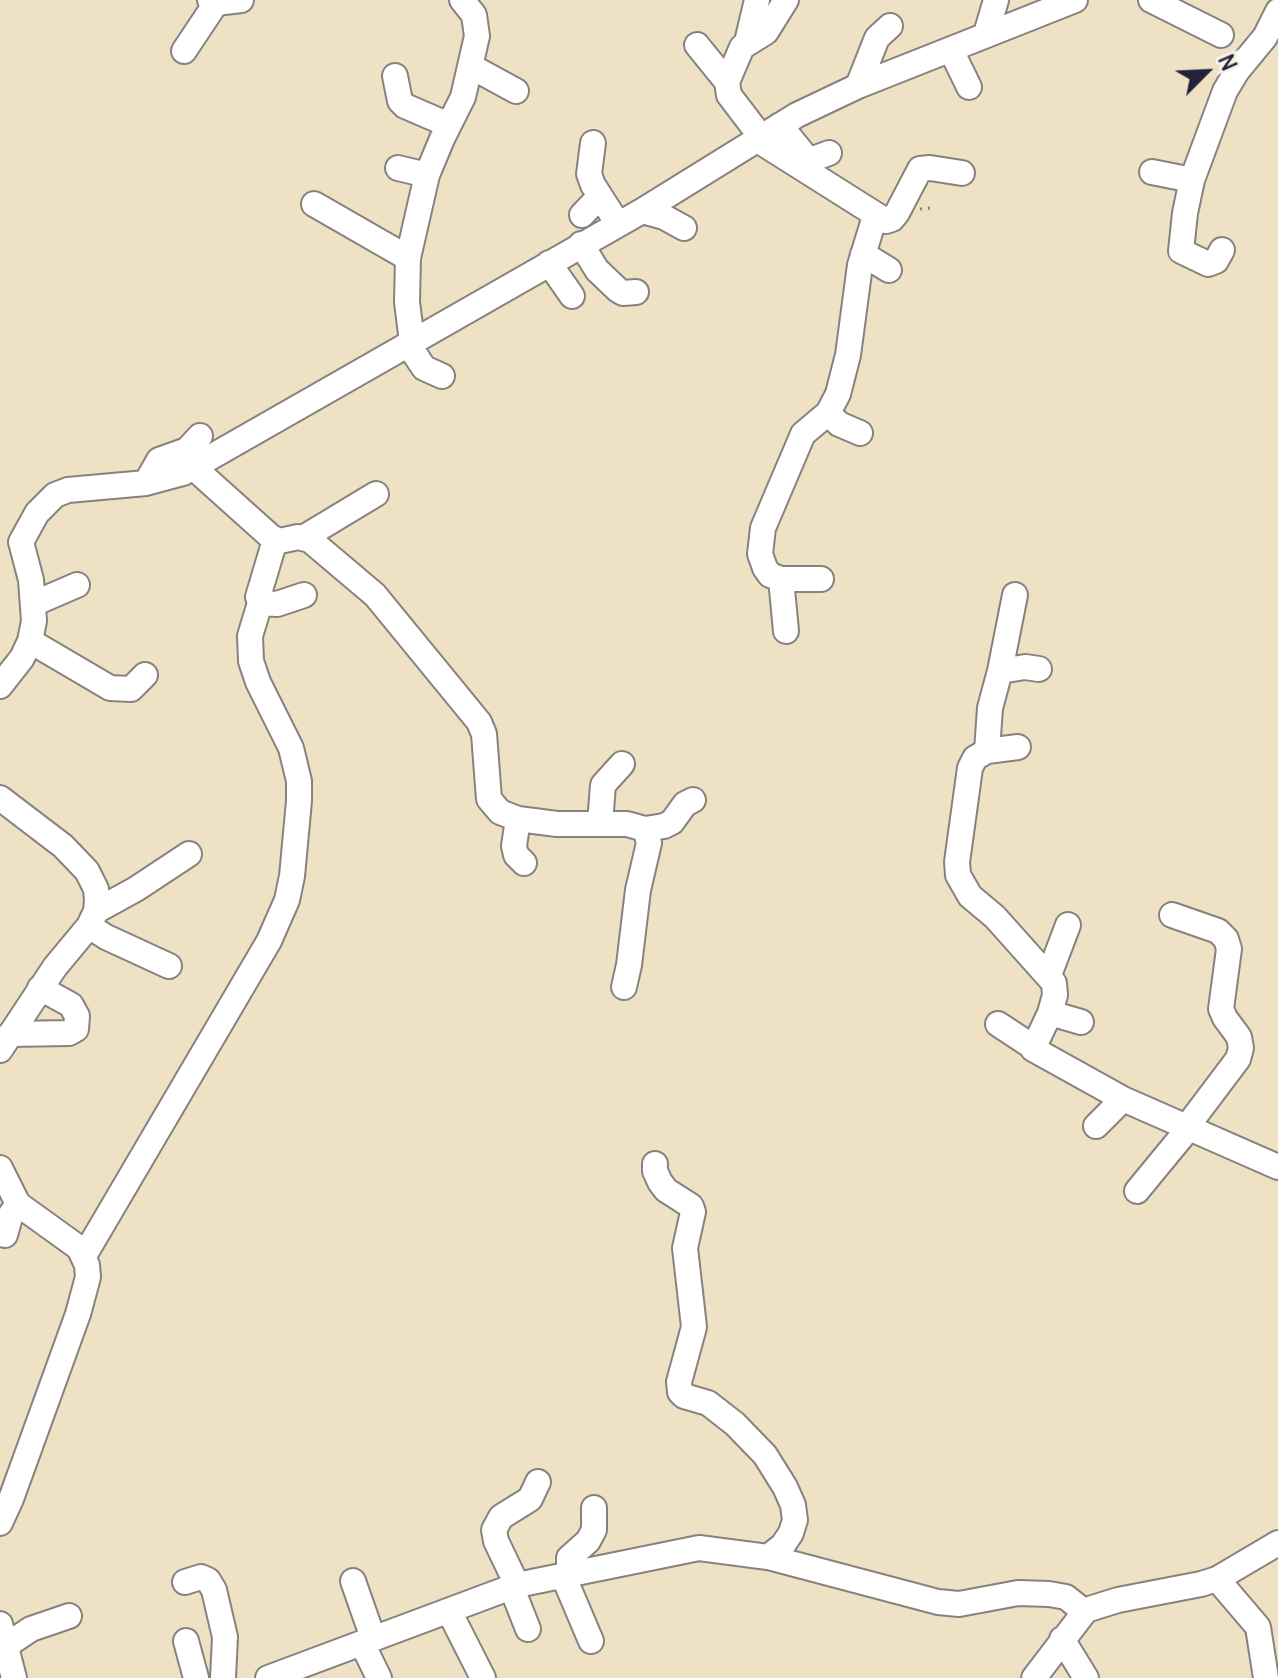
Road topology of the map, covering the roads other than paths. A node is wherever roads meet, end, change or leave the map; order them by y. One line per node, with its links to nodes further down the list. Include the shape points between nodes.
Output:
1 (241, 0): 7 (street)
2 (757, 0): 13 (street)
3 (786, 0): 13 (street, via 766,32)
4 (996, 0): 11 (street)
5 (1075, 0): 11 (street)
6 (1151, 0): 12 (street)
7 (213, 2): 16 (street)
8 (472, 5): 17 (street, via 477,36)
9 (1278, 11): 31 (street, via 1225,91)
10 (890, 26): 20 (street, via 877,38)
11 (986, 34): 15 (street)
12 (1221, 35)
13 (747, 42): 19 (street)
14 (697, 45): 19 (street)
15 (951, 50): 20 (street); 21 (street)
16 (184, 51)
17 (472, 67): 22 (street); 23 (street)
18 (395, 76): 23 (street, via 405,106)
19 (727, 82): 24 (street, via 729,95)
20 (858, 86): 24 (street)
21 (969, 87)
22 (516, 91)
23 (449, 125): 30 (street)
24 (766, 134): 26 (street, via 813,159); 34 (street); 36 (street)
25 (593, 143): 32 (street, via 589,174)
26 (829, 153)
27 (398, 168): 30 (street)
28 (1152, 172): 31 (street)
29 (962, 173): 36 (street, via 920,169 892,219)
30 (427, 175): 42 (street)
31 (1192, 180): 40 (street, via 1181,251 1208,264)
32 (600, 196): 35 (street); 37 (street)
33 (314, 204): 42 (street)
34 (642, 211): 37 (street); 38 (street)
35 (582, 215)
36 (875, 216): 41 (street)
37 (618, 224): 39 (street)
38 (684, 228)
39 (581, 244): 43 (street); 45 (street, via 618,290)
40 (1222, 250)
41 (863, 254): 44 (street); 49 (street, via 848,355)
42 (408, 258): 47 (street)
43 (549, 263): 46 (street); 47 (street)
44 (889, 270)
45 (636, 292)
46 (572, 296)
47 (410, 343): 48 (street, via 424,368); 52 (street)
48 (442, 376)
49 (828, 413): 50 (street); 58 (street, via 803,434 763,528 760,554 770,575)
50 (860, 433)
51 (200, 436): 53 (street, via 187,450 159,460)
52 (193, 467): 53 (street); 57 (street)
53 (146, 483): 56 (street, via 60,492)
54 (376, 494): 55 (street)
55 (303, 538): 57 (street); 76 (street, via 375,595 463,700 484,734 489,799 500,812)
56 (11, 540): 64 (street, via 31,580)
57 (275, 540): 63 (street)
58 (781, 579): 59 (street); 65 (street)
59 (821, 579)
60 (77, 585): 64 (street)
61 (304, 595): 63 (street, via 277,604)
62 (1015, 595): 68 (street)
63 (260, 603): 102 (street, via 250,636 251,661 288,740 299,781 287,900 269,941)
64 (33, 604): 66 (street, via 34,621)
65 (786, 631)
66 (17, 651): 69 (street, via 110,688 131,689); 70 (street)
67 (1039, 669): 68 (street)
68 (1000, 671): 72 (street)
69 (145, 675)
70 (0, 686)
71 (1018, 747): 72 (street)
72 (987, 751): 85 (street, via 970,768 958,875 970,896)
73 (622, 764): 77 (street, via 603,785)
74 (0, 798): 82 (street, via 87,871 96,889)
75 (693, 800): 78 (street, via 672,822)
76 (518, 819): 77 (street); 80 (street, via 514,846)
77 (600, 823): 78 (street)
78 (645, 829): 86 (street, via 649,843)
79 (189, 854): 82 (street)
80 (524, 863)
81 (1172, 915): 95 (street, via 1218,931 1226,939 1221,1009 1241,1048)
82 (92, 918): 84 (street, via 106,937); 87 (street)
83 (1068, 925): 85 (street)
84 (169, 966)
85 (1049, 975): 88 (street, via 1056,989)
86 (624, 987)
87 (40, 988): 91 (street); 91 (street, via 71,1005 76,1029)
88 (1050, 1013): 89 (street); 92 (street)
89 (1081, 1022)
90 (998, 1024): 92 (street)
91 (5, 1042)
92 (1033, 1047): 93 (street)
93 (1123, 1099): 94 (street); 95 (street)
94 (1096, 1126)
95 (1187, 1128): 97 (street); 99 (street)
96 (655, 1164): 107 (street, via 666,1190 693,1212 685,1248 694,1327 680,1392 708,1403 735,1424 765,1455 785,1487 795,1520 783,1545)
97 (1278, 1167)
98 (0, 1168): 100 (street)
99 (1137, 1191)
100 (18, 1204): 101 (street); 102 (street)
101 (5, 1235)
102 (84, 1256): 105 (street, via 88,1277 78,1314)
103 (538, 1482): 113 (street, via 530,1499 495,1525)
104 (594, 1508): 108 (street, via 594,1530 569,1558)
105 (0, 1523)
106 (1278, 1543): 109 (street)
107 (768, 1557): 108 (street, via 699,1548); 114 (street, via 938,1602 959,1604 1018,1593 1049,1594)
108 (566, 1575): 113 (street); 122 (street)
109 (1217, 1579): 114 (street); 123 (street, via 1255,1621)
110 (353, 1581): 120 (street)
111 (185, 1582): 127 (street, via 201,1577 214,1590 225,1637)
112 (1125, 1584): 114 (street)
113 (514, 1586): 115 (street); 117 (street)
114 (1079, 1605): 119 (street)
115 (449, 1611): 120 (street); 130 (street)
116 (69, 1616): 118 (street)
117 (528, 1629)
118 (2, 1636): 125 (street)
119 (1062, 1639): 131 (street); 132 (street)
120 (368, 1640): 124 (street); 129 (street)
121 (186, 1641): 126 (street)
122 (591, 1641)
123 (1269, 1663)
124 (319, 1669): 128 (street)
125 (14, 1678)
126 (196, 1678)
127 (223, 1678)
128 (268, 1678)
129 (379, 1678)
130 (483, 1678)
131 (1034, 1678)
132 (1086, 1678)

